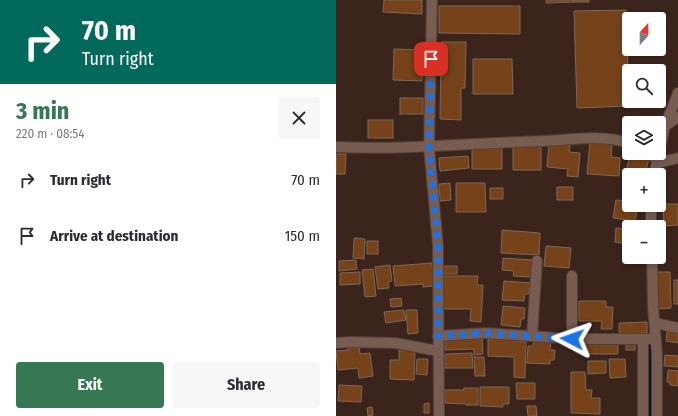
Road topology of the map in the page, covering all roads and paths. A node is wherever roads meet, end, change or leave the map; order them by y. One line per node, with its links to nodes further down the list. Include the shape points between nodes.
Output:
1 (432, 0): 8 (street)
2 (678, 93): 4 (street)
3 (678, 117): 5 (street)
4 (666, 123)
5 (666, 125)
6 (622, 141): 8 (street, via 602,138)
7 (336, 147): 8 (street)
8 (429, 147): 17 (street, via 438,246)
9 (678, 158): 10 (street)
10 (657, 161): 11 (street)
11 (656, 168)
12 (537, 261): 18 (street)
13 (652, 264): 15 (street)
14 (572, 276): 19 (street)
15 (655, 323): 16 (street); 21 (street)
16 (678, 328)
17 (438, 336): 18 (street, via 485,333); 23 (street)
18 (532, 336): 19 (street)
19 (572, 339): 20 (street)
20 (643, 339): 21 (street); 25 (street)
21 (656, 339): 26 (street)
22 (336, 344): 23 (street, via 395,343)
23 (438, 351): 24 (street)
24 (439, 416)
25 (644, 416)
26 (657, 416)

